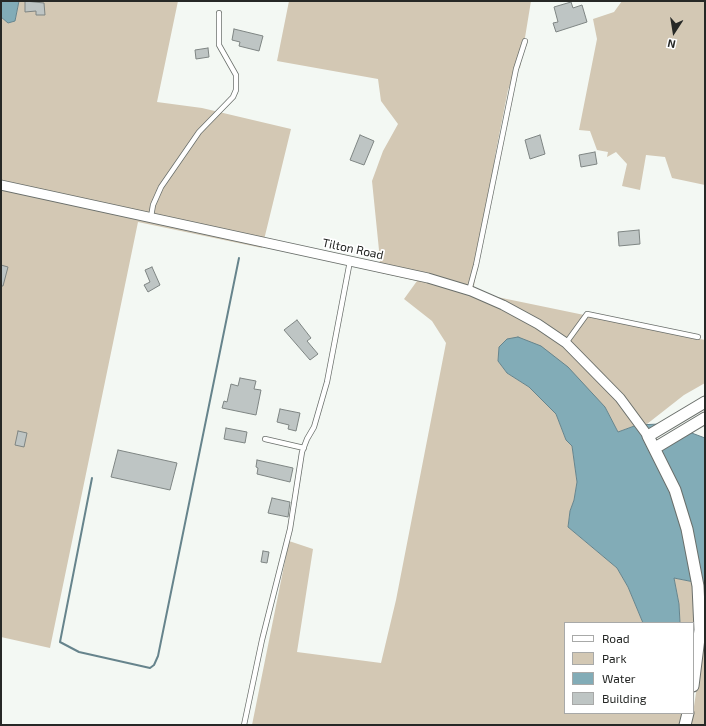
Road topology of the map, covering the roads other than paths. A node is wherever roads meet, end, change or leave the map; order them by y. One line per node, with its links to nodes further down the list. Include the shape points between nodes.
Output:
1 (219, 13): 4 (lane, via 219,45 236,75 236,90 233,97 199,132 160,187)
2 (526, 41): 6 (lane, via 516,69)
3 (1, 185): 4 (street, Tilton Road)
4 (151, 217): 5 (street, Tilton Road)
5 (350, 261): 6 (street, Tilton Road, via 428,278); 13 (lane, via 327,382 314,428)
6 (469, 291): 8 (street, Tilton Road, via 503,305)
7 (698, 337): 8 (lane, via 587,314)
8 (566, 343): 11 (street, Tilton Road, via 620,398)
9 (705, 402): 11 (street)
10 (705, 418): 14 (street)
11 (648, 436): 14 (street)
12 (265, 439): 13 (lane)
13 (304, 448): 17 (lane, via 290,529)
14 (655, 448): 15 (street, via 675,490 687,529 698,586 700,630)
15 (694, 678)
16 (688, 714): 18 (street)
17 (244, 725)
18 (685, 725)

